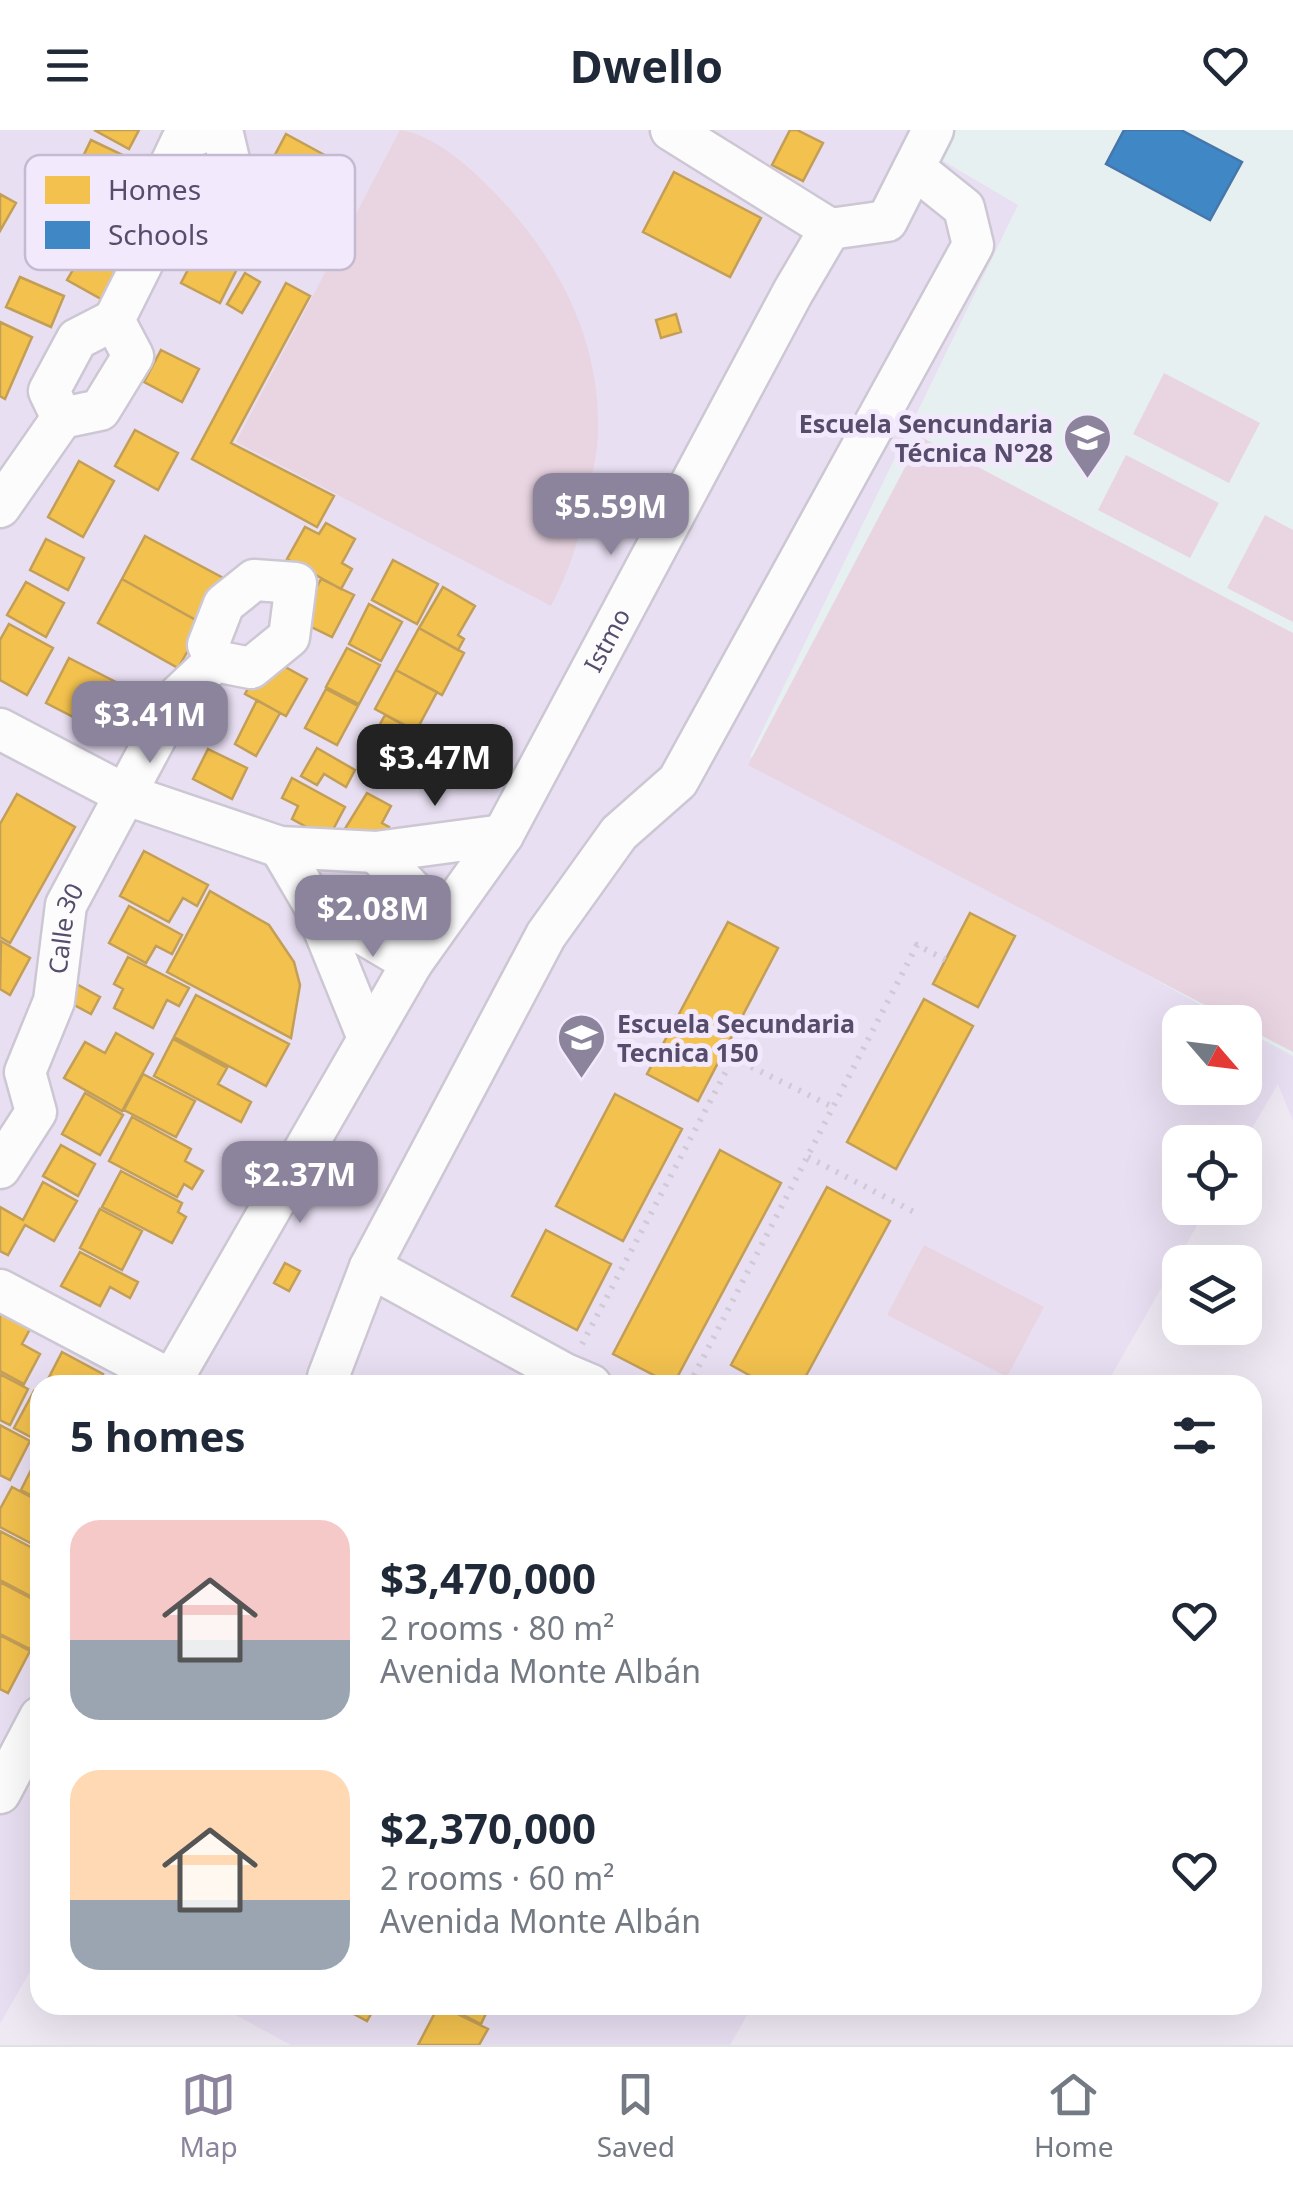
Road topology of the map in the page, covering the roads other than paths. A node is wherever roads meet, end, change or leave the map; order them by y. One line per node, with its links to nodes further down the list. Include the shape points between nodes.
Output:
1 (207, 130): 5 (street, via 181,142)
2 (222, 130): 6 (street)
3 (671, 130): 8 (street)
4 (933, 130): 7 (street)
5 (175, 155)
6 (228, 155)
7 (914, 168): 8 (street, via 887,221); 25 (street, via 964,208 973,245 678,781 619,832 546,935)
8 (830, 229): 16 (street, Istmo)
9 (139, 270): 10 (street)
10 (114, 320): 11 (street, via 77,339 49,391); 11 (street, via 132,356 100,410)
11 (62, 418): 12 (street)
12 (0, 507)
13 (216, 661): 15 (street, Calle 30, via 178,696)
14 (0, 729): 15 (street)
15 (124, 794): 17 (street); 23 (street, Calle 30, via 66,905 54,1001)
16 (503, 836): 18 (street); 20 (street, Istmo)
17 (280, 847): 18 (street); 19 (street)
18 (376, 852): 20 (street)
19 (314, 905): 21 (street); 22 (street)
20 (440, 920): 21 (street, Istmo)
21 (412, 964): 22 (street, Istmo)
22 (368, 1038): 28 (street, Istmo)
23 (12, 1075): 24 (street, Calle 30, via 36,1112)
24 (0, 1168)
25 (370, 1267): 29 (street); 30 (street)
26 (0, 1290): 27 (street)
27 (157, 1375)
28 (174, 1375)
29 (328, 1375)
30 (569, 1375)
31 (30, 1736): 32 (street)
32 (0, 1793)

